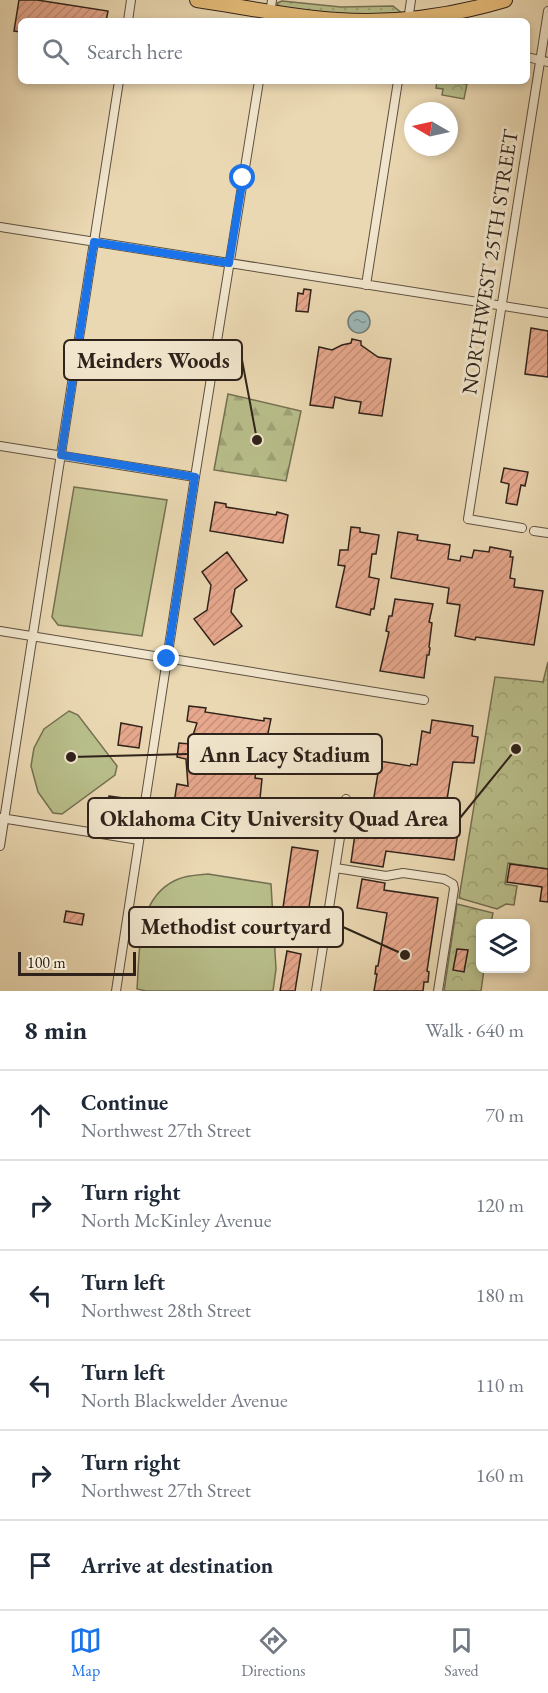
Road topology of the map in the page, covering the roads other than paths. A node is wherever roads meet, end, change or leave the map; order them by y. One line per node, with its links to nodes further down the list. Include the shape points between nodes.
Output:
1 (131, 0): 7 (street)
2 (197, 0): 5 (main road)
3 (411, 0): 9 (street)
4 (505, 0): 10 (main road)
5 (270, 11): 8 (main road)
6 (548, 11): 11 (street, NORTHWEST 25TH STREET)
7 (128, 18)
8 (322, 18)
9 (408, 18)
10 (420, 18)
11 (544, 60): 19 (street, NORTHWEST 25TH STREET)
12 (119, 84): 16 (street)
13 (259, 84): 17 (street)
14 (398, 84): 18 (street)
15 (0, 227): 16 (street)
16 (94, 242): 17 (street); 22 (street)
17 (229, 263): 18 (street); 23 (street)
18 (366, 285): 19 (street)
19 (501, 306): 20 (street); 24 (street, NORTHWEST 25TH STREET, via 468,519)
20 (548, 313)
21 (0, 446): 22 (street)
22 (61, 455): 23 (street); 28 (street)
23 (195, 477): 29 (street)
24 (522, 528)
25 (534, 531): 26 (street)
26 (548, 533)
27 (0, 631): 28 (street)
28 (33, 637): 29 (street); 32 (street)
29 (167, 659): 30 (street); 33 (street)
30 (424, 700)
31 (346, 799): 35 (street)
32 (2, 818): 33 (street); 34 (street)
33 (140, 840): 36 (street)
34 (0, 846)
35 (336, 868): 37 (street); 38 (street, via 386,876 403,873 453,884)
36 (116, 991)
37 (316, 991)
38 (438, 991)

